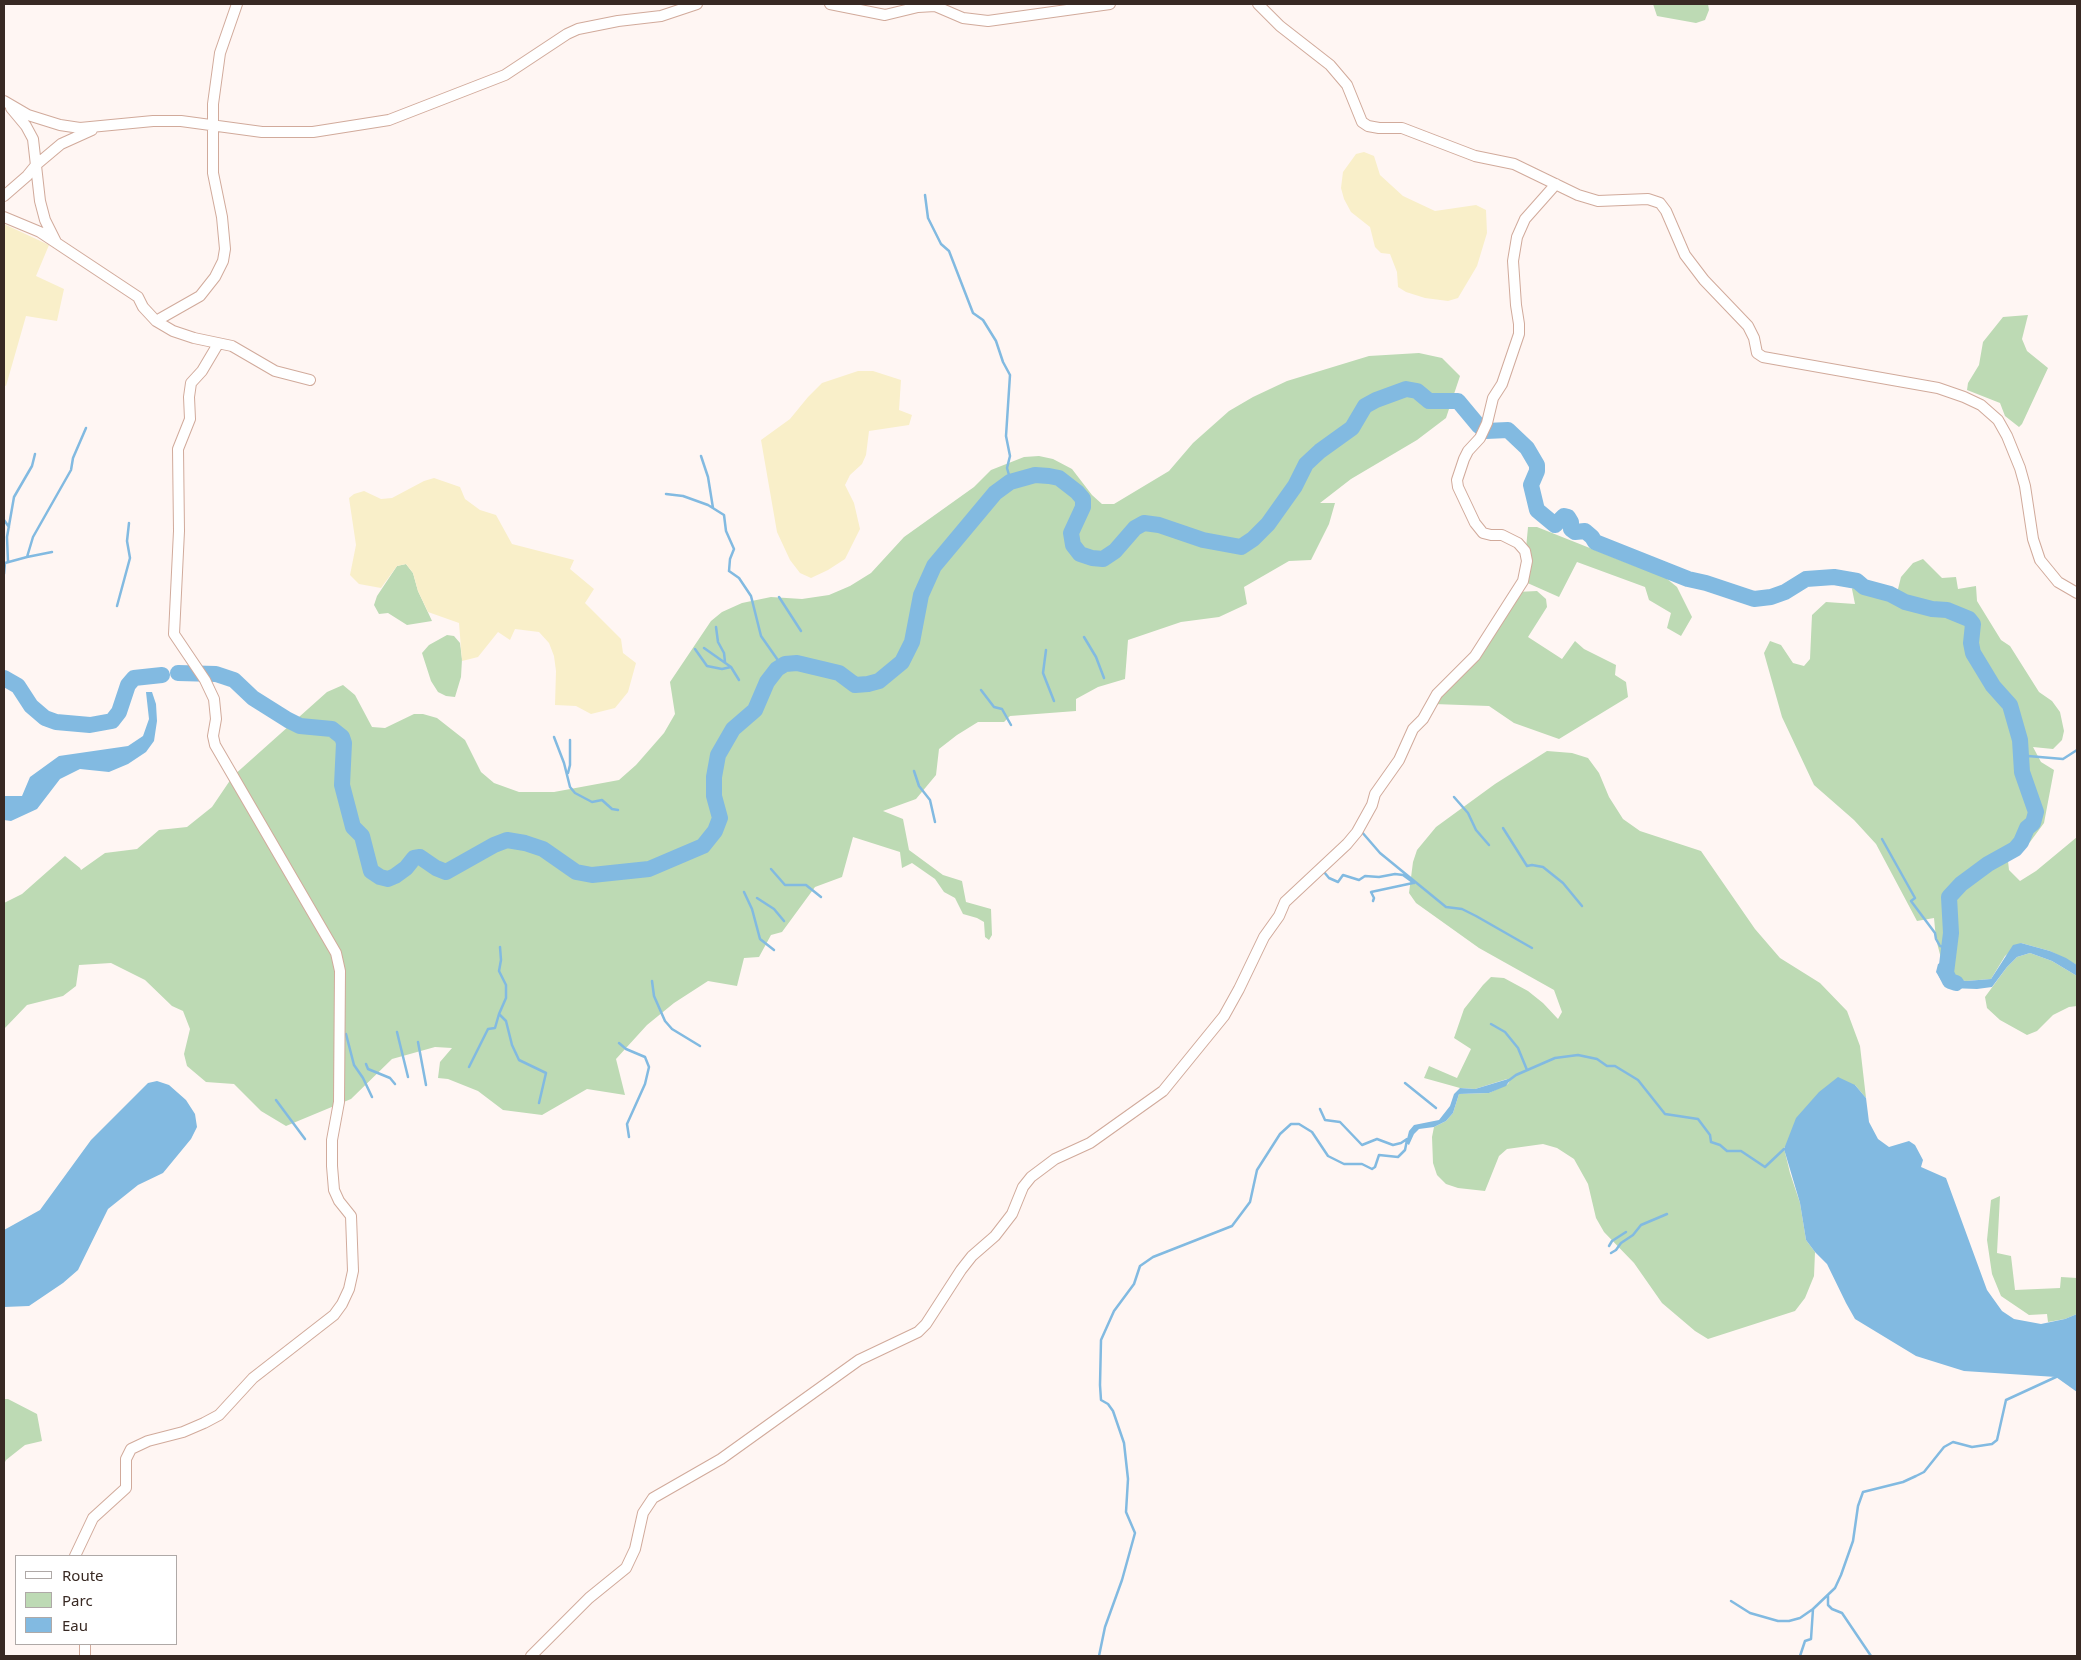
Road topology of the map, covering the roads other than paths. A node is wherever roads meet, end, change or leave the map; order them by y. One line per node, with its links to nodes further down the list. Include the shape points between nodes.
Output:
1 (237, 4): 7 (street, via 220,53)
2 (697, 4): 7 (street, via 661,16 578,29 506,75 389,120 313,132 262,132)
3 (830, 4): 4 (street, via 885,15 935,6 963,18 988,21)
4 (1110, 4)
5 (1258, 4): 10 (street, via 1280,26 1330,65 1347,85 1362,122 1368,126 1402,128 1476,156 1514,164)
6 (5, 102): 8 (street, via 28,115 60,125); 9 (street, via 33,139)
7 (213, 126): 8 (street, via 153,121); 14 (street, via 213,173 222,217 223,261 216,277 200,296)
8 (95, 128): 9 (street, via 61,144)
9 (36, 165): 11 (street); 13 (street, via 44,220)
10 (1556, 184): 17 (street, via 1598,201 1648,199 1660,203 1685,255 1748,326 1763,357 1938,388 1964,396 1981,406 1998,420 2020,468 2040,560 2058,582); 19 (street, via 1525,219 1517,237 1513,261 1519,334 1502,384 1493,398 1487,423 1480,438 1468,451 1457,480 1475,524 1483,533 1502,535 1518,543 1525,551 1527,562 1522,581 1474,656 1437,694 1423,719 1413,729 1399,760 1375,794 1357,832 1285,902 1224,1016 1163,1090 1090,1143 1055,1159 1031,1177 1023,1187 1012,1214 996,1236 972,1256 918,1332 859,1360 721,1459 653,1498 642,1513 635,1549 626,1568 589,1598)
11 (4, 196)
12 (4, 217): 13 (street, via 40,232)
13 (58, 244): 14 (street, via 138,297)
14 (156, 321): 15 (street, via 173,331)
15 (218, 344): 16 (street, via 232,346 275,371); 18 (street, via 191,383 190,419 178,449 179,531 174,634 214,699 215,745 336,952 340,971 339,1102 332,1140 332,1166 334,1190 351,1216 353,1271 349,1289 334,1315 253,1378 219,1415 204,1424 148,1440 130,1449 126,1459 126,1488 93,1518)
16 (310, 380)
17 (2077, 593)
18 (75, 1555)
19 (531, 1656)

